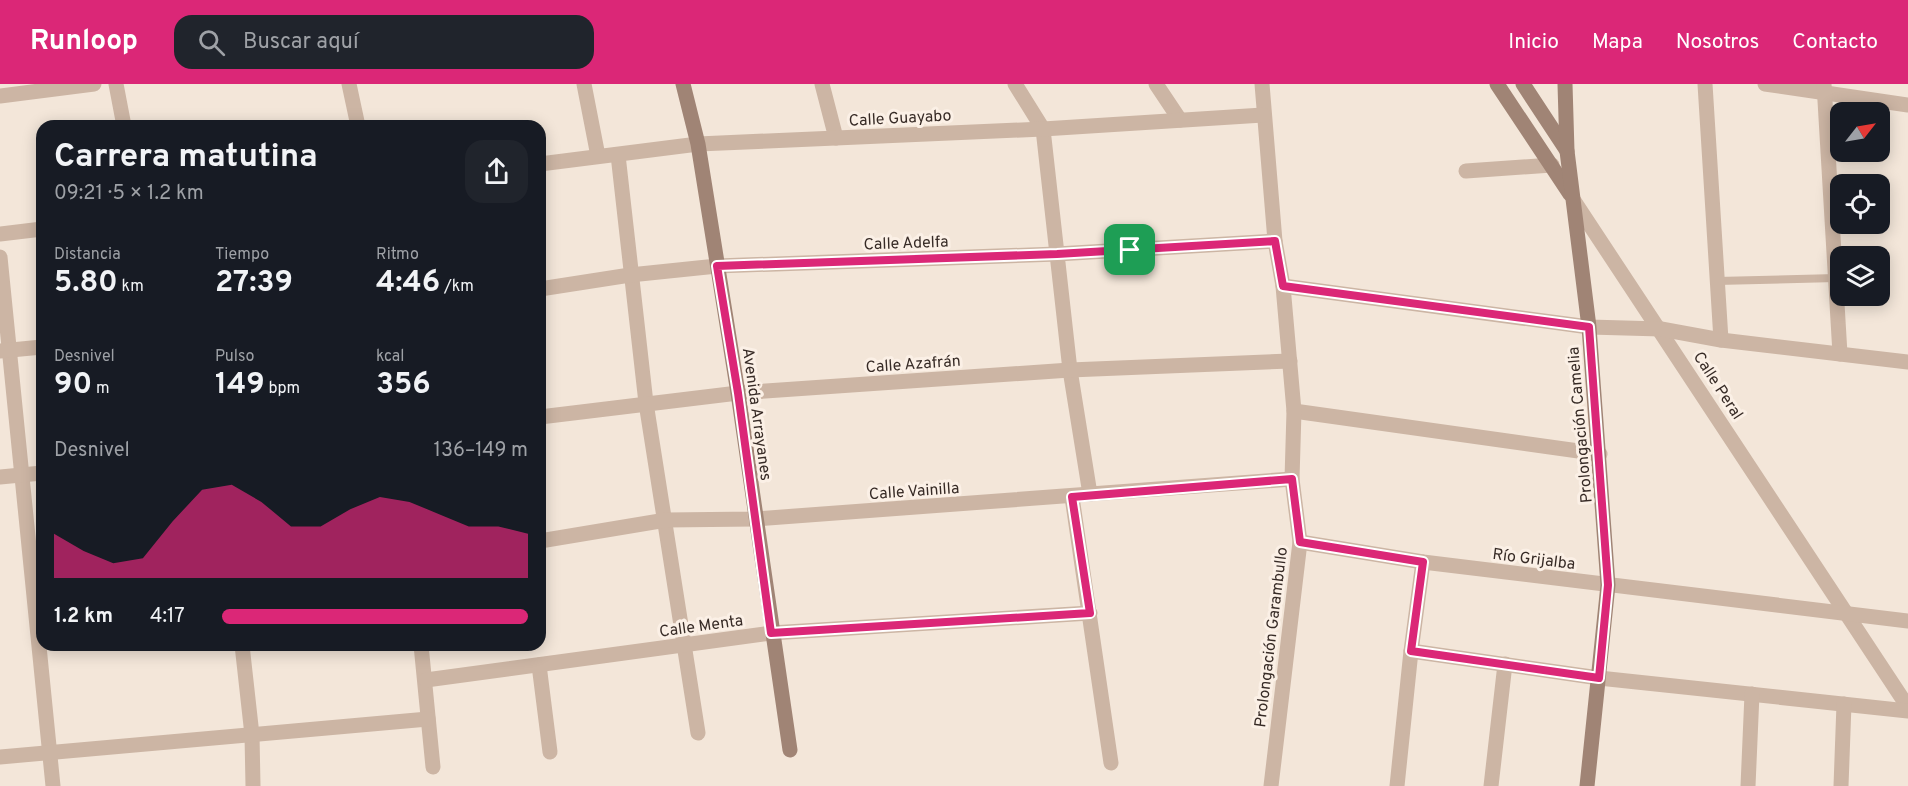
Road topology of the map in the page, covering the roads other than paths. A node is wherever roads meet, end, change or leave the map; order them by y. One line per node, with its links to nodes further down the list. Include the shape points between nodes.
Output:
1 (94, 84): 16 (street)
2 (116, 84): 19 (street)
3 (349, 84): 20 (street)
4 (584, 84): 27 (street)
5 (683, 84): 24 (main road, Avenida Arrayanes)
6 (822, 84): 23 (street)
7 (1015, 84): 22 (street)
8 (1156, 84): 21 (street)
9 (1262, 84): 18 (street, Prolongación Garambullo)
10 (1497, 84): 29 (main road, Calle Peral)
11 (1523, 84): 25 (main road)
12 (1564, 84): 25 (main road, Prolongación Camelia)
13 (1705, 84): 41 (street)
14 (1765, 84): 15 (street)
15 (1825, 88): 17 (street); 35 (street)
16 (0, 96)
17 (1908, 105)
18 (1263, 115): 21 (street, Calle Guayabo); 34 (street, Prolongación Garambullo)
19 (123, 120)
20 (357, 120)
21 (1180, 120): 22 (street, Calle Guayabo)
22 (1043, 129): 23 (street, Calle Guayabo); 36 (street)
23 (836, 138): 24 (street, Calle Guayabo)
24 (698, 144): 26 (street, Calle Guayabo); 38 (main road, Avenida Arrayanes)
25 (1567, 151): 31 (main road, Prolongación Camelia)
26 (618, 154): 27 (street, Calle Guayabo); 39 (street)
27 (598, 156): 28 (street, Calle Guayabo)
28 (546, 163)
29 (1552, 165): 30 (street); 31 (main road, Calle Peral)
30 (1466, 171)
31 (1574, 201): 45 (main road, Prolongación Camelia); 46 (street, Calle Peral)
32 (36, 230): 33 (street)
33 (0, 234)
34 (1275, 241): 36 (street, Calle Adelfa); 42 (street, Prolongación Garambullo)
35 (1834, 246)
36 (1057, 254): 38 (street, Calle Adelfa); 53 (street)
37 (0, 256): 49 (street)
38 (717, 266): 39 (street, Calle Adelfa); 54 (main road, Avenida Arrayanes)
39 (630, 275): 43 (street, Calle Adelfa); 55 (street)
40 (1830, 278): 41 (lane)
41 (1717, 281): 47 (street)
42 (1283, 286): 45 (street); 51 (street, Prolongación Garambullo)
43 (546, 288)
44 (1837, 306): 50 (street)
45 (1589, 327): 46 (street); 58 (main road, Prolongación Camelia)
46 (1661, 329): 47 (street); 73 (street, Calle Peral)
47 (1720, 340): 50 (street)
48 (36, 348): 49 (street)
49 (4, 351): 60 (street)
50 (1840, 354): 52 (street)
51 (1290, 361): 53 (street, Calle Azafrán); 56 (street, Prolongación Garambullo)
52 (1908, 362)
53 (1070, 370): 54 (street, Calle Azafrán); 63 (street)
54 (738, 393): 55 (street, Calle Azafrán); 65 (main road, Avenida Arrayanes)
55 (646, 403): 57 (street, Calle Azafrán); 66 (street)
56 (1294, 411): 58 (street); 62 (street, Prolongación Garambullo)
57 (546, 416)
58 (1600, 454): 71 (main road, Prolongación Camelia)
59 (36, 474): 60 (street)
60 (22, 475): 61 (street); 70 (street)
61 (0, 477)
62 (1292, 479): 63 (street, Calle Vainilla); 68 (street, Prolongación Garambullo)
63 (1090, 494): 64 (street, Calle Vainilla)
64 (1072, 497): 65 (street, Calle Vainilla); 72 (street)
65 (755, 519): 66 (street, Calle Vainilla); 75 (main road, Avenida Arrayanes)
66 (666, 520): 67 (street, Calle Vainilla); 76 (street)
67 (546, 540)
68 (1300, 542): 69 (street, Río Grijalba); 99 (street, Prolongación Garambullo)
69 (1423, 562): 71 (street, Río Grijalba); 80 (street)
70 (36, 581)
71 (1608, 585): 73 (street, Río Grijalba); 83 (main road, Prolongación Camelia)
72 (1090, 613): 75 (street, Calle Menta); 95 (street)
73 (1847, 614): 74 (street, Río Grijalba); 87 (street, Calle Peral)
74 (1908, 621)
75 (771, 633): 76 (street, Calle Menta); 91 (main road, Avenida Arrayanes)
76 (686, 645): 82 (street, Calle Menta); 89 (street)
77 (43, 651): 93 (street)
78 (243, 651): 90 (street)
79 (421, 651): 84 (street)
80 (1411, 651): 81 (street); 100 (street)
81 (1505, 664): 83 (street); 101 (street)
82 (539, 665): 84 (street, Calle Menta); 92 (street)
83 (1599, 678): 85 (street); 102 (main road, Prolongación Camelia)
84 (426, 680): 88 (street)
85 (1752, 694): 86 (street); 103 (street)
86 (1844, 704): 87 (street); 104 (street)
87 (1908, 709)
88 (428, 719): 90 (street); 96 (street)
89 (698, 733)
90 (252, 735): 93 (street); 98 (street)
91 (790, 750)
92 (550, 752)
93 (51, 753): 94 (street); 97 (street)
94 (0, 758)
95 (1111, 763)
96 (433, 767)
97 (53, 786)
98 (253, 786)
99 (1271, 786)
100 (1397, 786)
101 (1491, 786)
102 (1587, 786)
103 (1748, 786)
104 (1841, 786)

